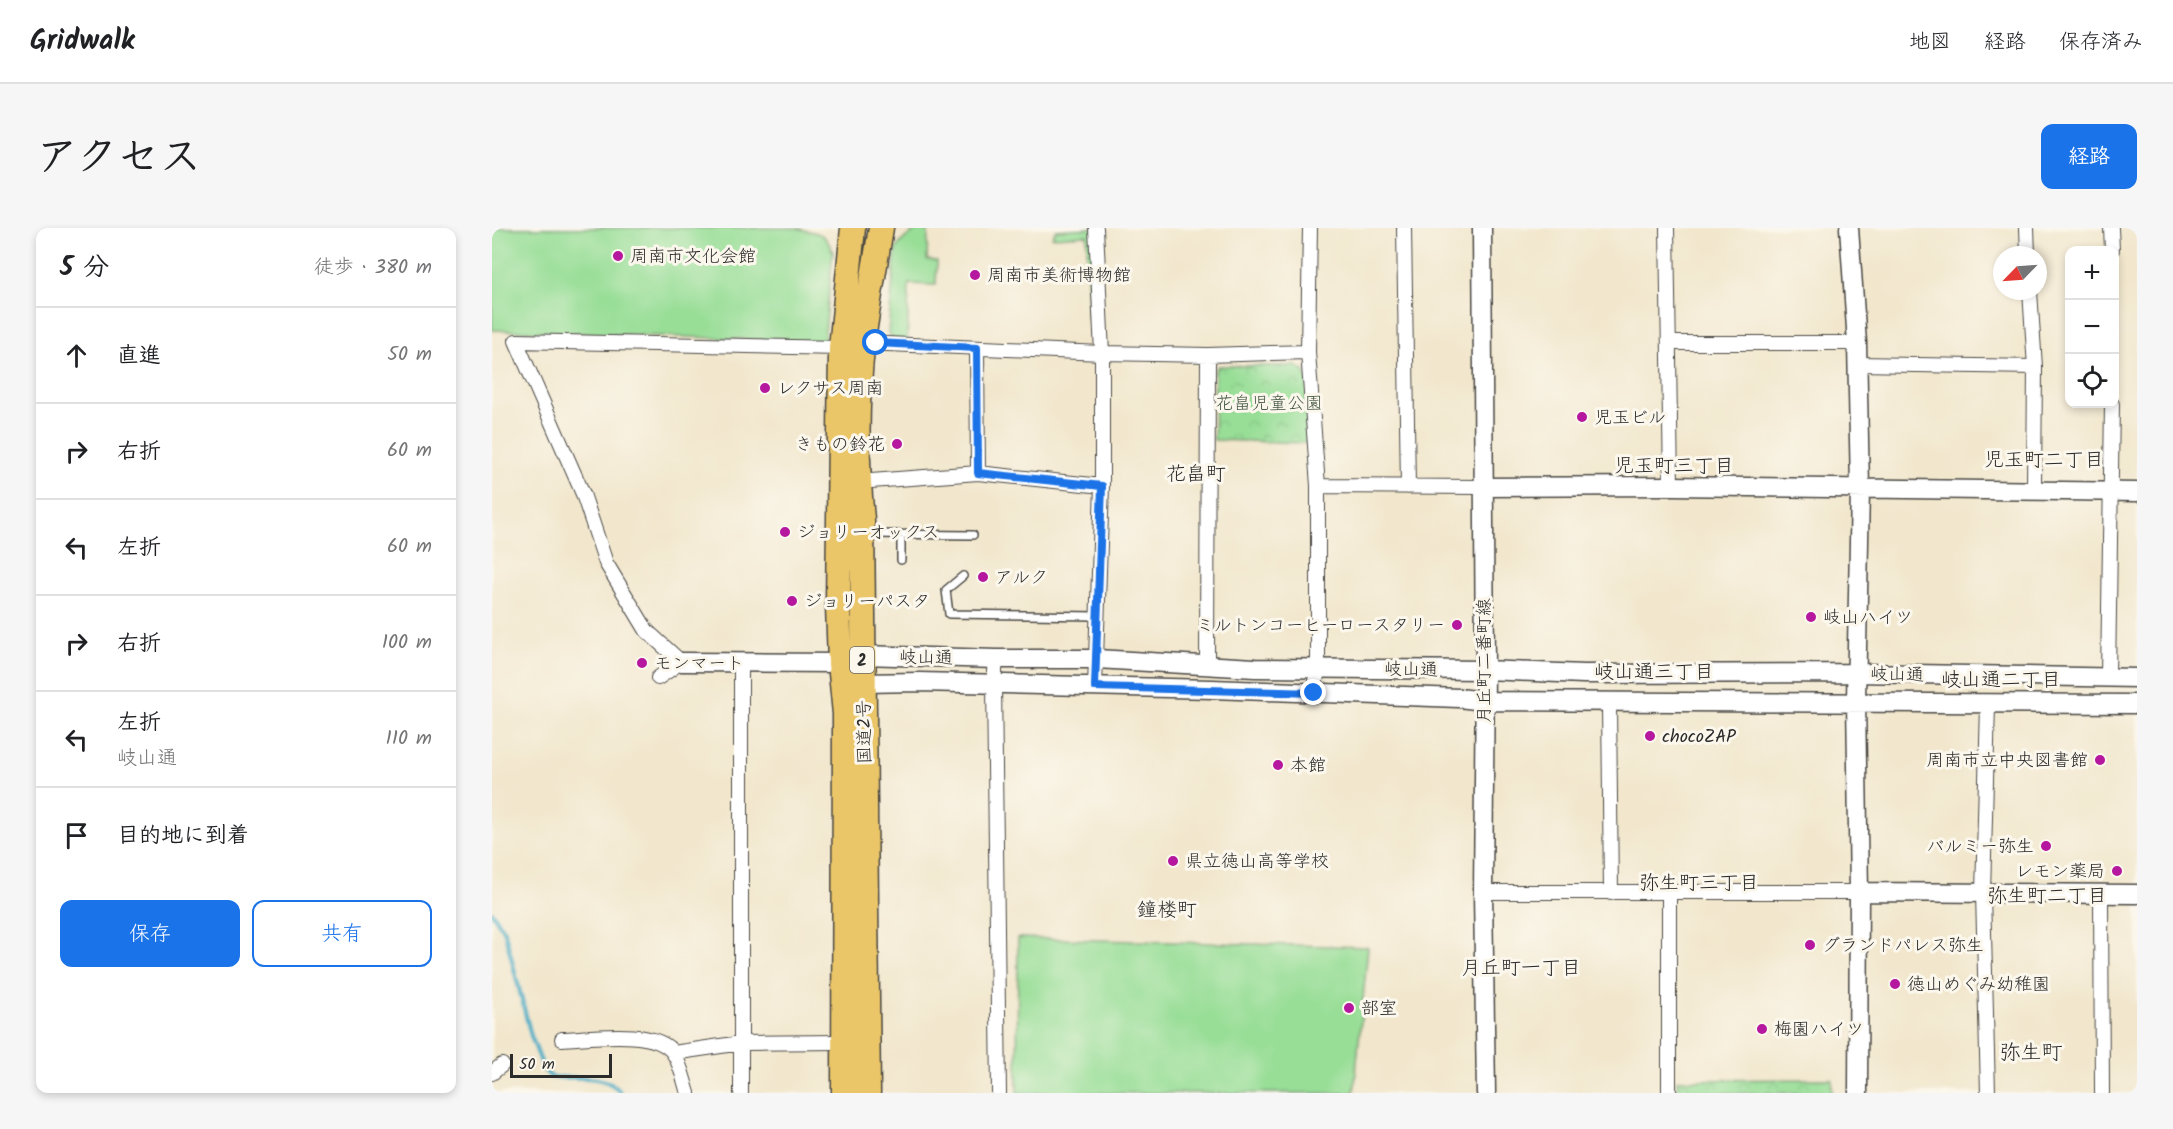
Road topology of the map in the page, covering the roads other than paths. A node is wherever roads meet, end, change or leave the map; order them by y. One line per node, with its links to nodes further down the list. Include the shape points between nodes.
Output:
1 (853, 228): 16 (highway, 国道2号 / 2)
2 (882, 228): 16 (highway, 国道2号 / 2)
3 (1096, 228): 19 (street)
4 (1310, 228): 18 (street)
5 (1404, 228): 29 (street)
6 (1482, 228): 30 (street, 月丘町二番町線)
7 (1667, 228): 14 (street)
8 (1850, 228): 15 (street)
9 (2027, 228): 11 (street)
10 (2112, 228): 12 (street)
11 (2028, 246)
12 (2112, 246)
13 (2031, 300): 22 (street)
14 (1670, 343): 15 (street); 28 (street)
15 (1857, 343): 21 (street)
16 (852, 346): 17 (street); 25 (highway, 国道2号 / 2, via 859,410); 41 (highway, 国道2号 / 2, via 838,605); 44 (street, via 516,341 583,494 606,563 646,631)
17 (977, 348): 19 (street); 24 (street)
18 (1308, 352): 20 (street); 27 (street)
19 (1102, 353): 20 (street); 26 (street)
20 (1208, 355): 46 (street)
21 (1857, 364): 22 (street); 31 (street)
22 (2035, 367): 32 (street)
23 (2112, 408): 33 (street)
24 (978, 473): 25 (street); 26 (street)
25 (858, 480): 35 (highway, 国道2号 / 2)
26 (1102, 486): 40 (street)
27 (1318, 486): 29 (street); 47 (street)
28 (1671, 486): 30 (street); 31 (street)
29 (1408, 487): 30 (street)
30 (1482, 488): 48 (street, 月丘町二番町線)
31 (1860, 489): 32 (street); 49 (street)
32 (2034, 489): 33 (street)
33 (2112, 492): 34 (street); 51 (street)
34 (2137, 492)
35 (862, 534): 36 (lane); 41 (highway, 国道2号 / 2)
36 (901, 534): 37 (lane); 38 (lane)
37 (973, 536)
38 (901, 560)
39 (963, 576): 40 (lane, via 946,590 949,614)
40 (1097, 616): 43 (street)
41 (851, 659): 42 (street, 岐山通); 45 (street, 岐山通); 53 (highway, 国道2号 / 2); 70 (highway, 国道2号 / 2, via 845,714)
42 (996, 659): 43 (street, 岐山通); 54 (street)
43 (1096, 659): 46 (street, 岐山通); 55 (street)
44 (681, 662): 45 (street, 岐山通); 50 (street)
45 (741, 663): 71 (street)
46 (1207, 666): 47 (street, 岐山通)
47 (1318, 669): 48 (street, 岐山通); 56 (street)
48 (1485, 670): 49 (street, 岐山通, via 1584,674); 57 (street, 月丘町二番町線)
49 (1857, 673): 51 (street, 岐山通); 58 (street)
50 (658, 678)
51 (2108, 678): 52 (street, 岐山通)
52 (2137, 678)
53 (863, 683): 54 (street, 岐山通); 76 (highway, 国道2号 / 2)
54 (994, 684): 55 (street, 岐山通); 77 (street)
55 (1095, 687): 56 (street, 岐山通)
56 (1314, 693): 57 (street, 岐山通)
57 (1484, 701): 59 (street, 岐山通); 62 (street, 月丘町二番町線)
58 (1856, 701): 59 (street, 岐山通); 61 (street, 岐山通); 65 (street)
59 (1609, 703): 63 (street)
60 (2137, 704): 61 (street, 岐山通)
61 (1988, 705): 66 (street)
62 (1483, 892): 63 (street); 78 (street, 月丘町二番町線)
63 (1611, 892): 64 (street)
64 (1669, 892): 65 (street); 79 (street)
65 (1859, 892): 66 (street); 80 (street)
66 (1983, 893): 67 (street); 81 (street)
67 (2101, 894): 68 (street); 82 (street)
68 (2137, 894)
69 (562, 1039): 72 (street, via 643,1037)
70 (844, 1042): 71 (street); 75 (highway, 国道2号 / 2)
71 (741, 1043): 72 (street); 74 (street)
72 (673, 1053): 73 (street)
73 (688, 1093)
74 (741, 1093)
75 (844, 1093)
76 (868, 1093)
77 (999, 1093)
78 (1486, 1093)
79 (1669, 1093)
80 (1858, 1093)
81 (1988, 1093)
82 (2102, 1093)

